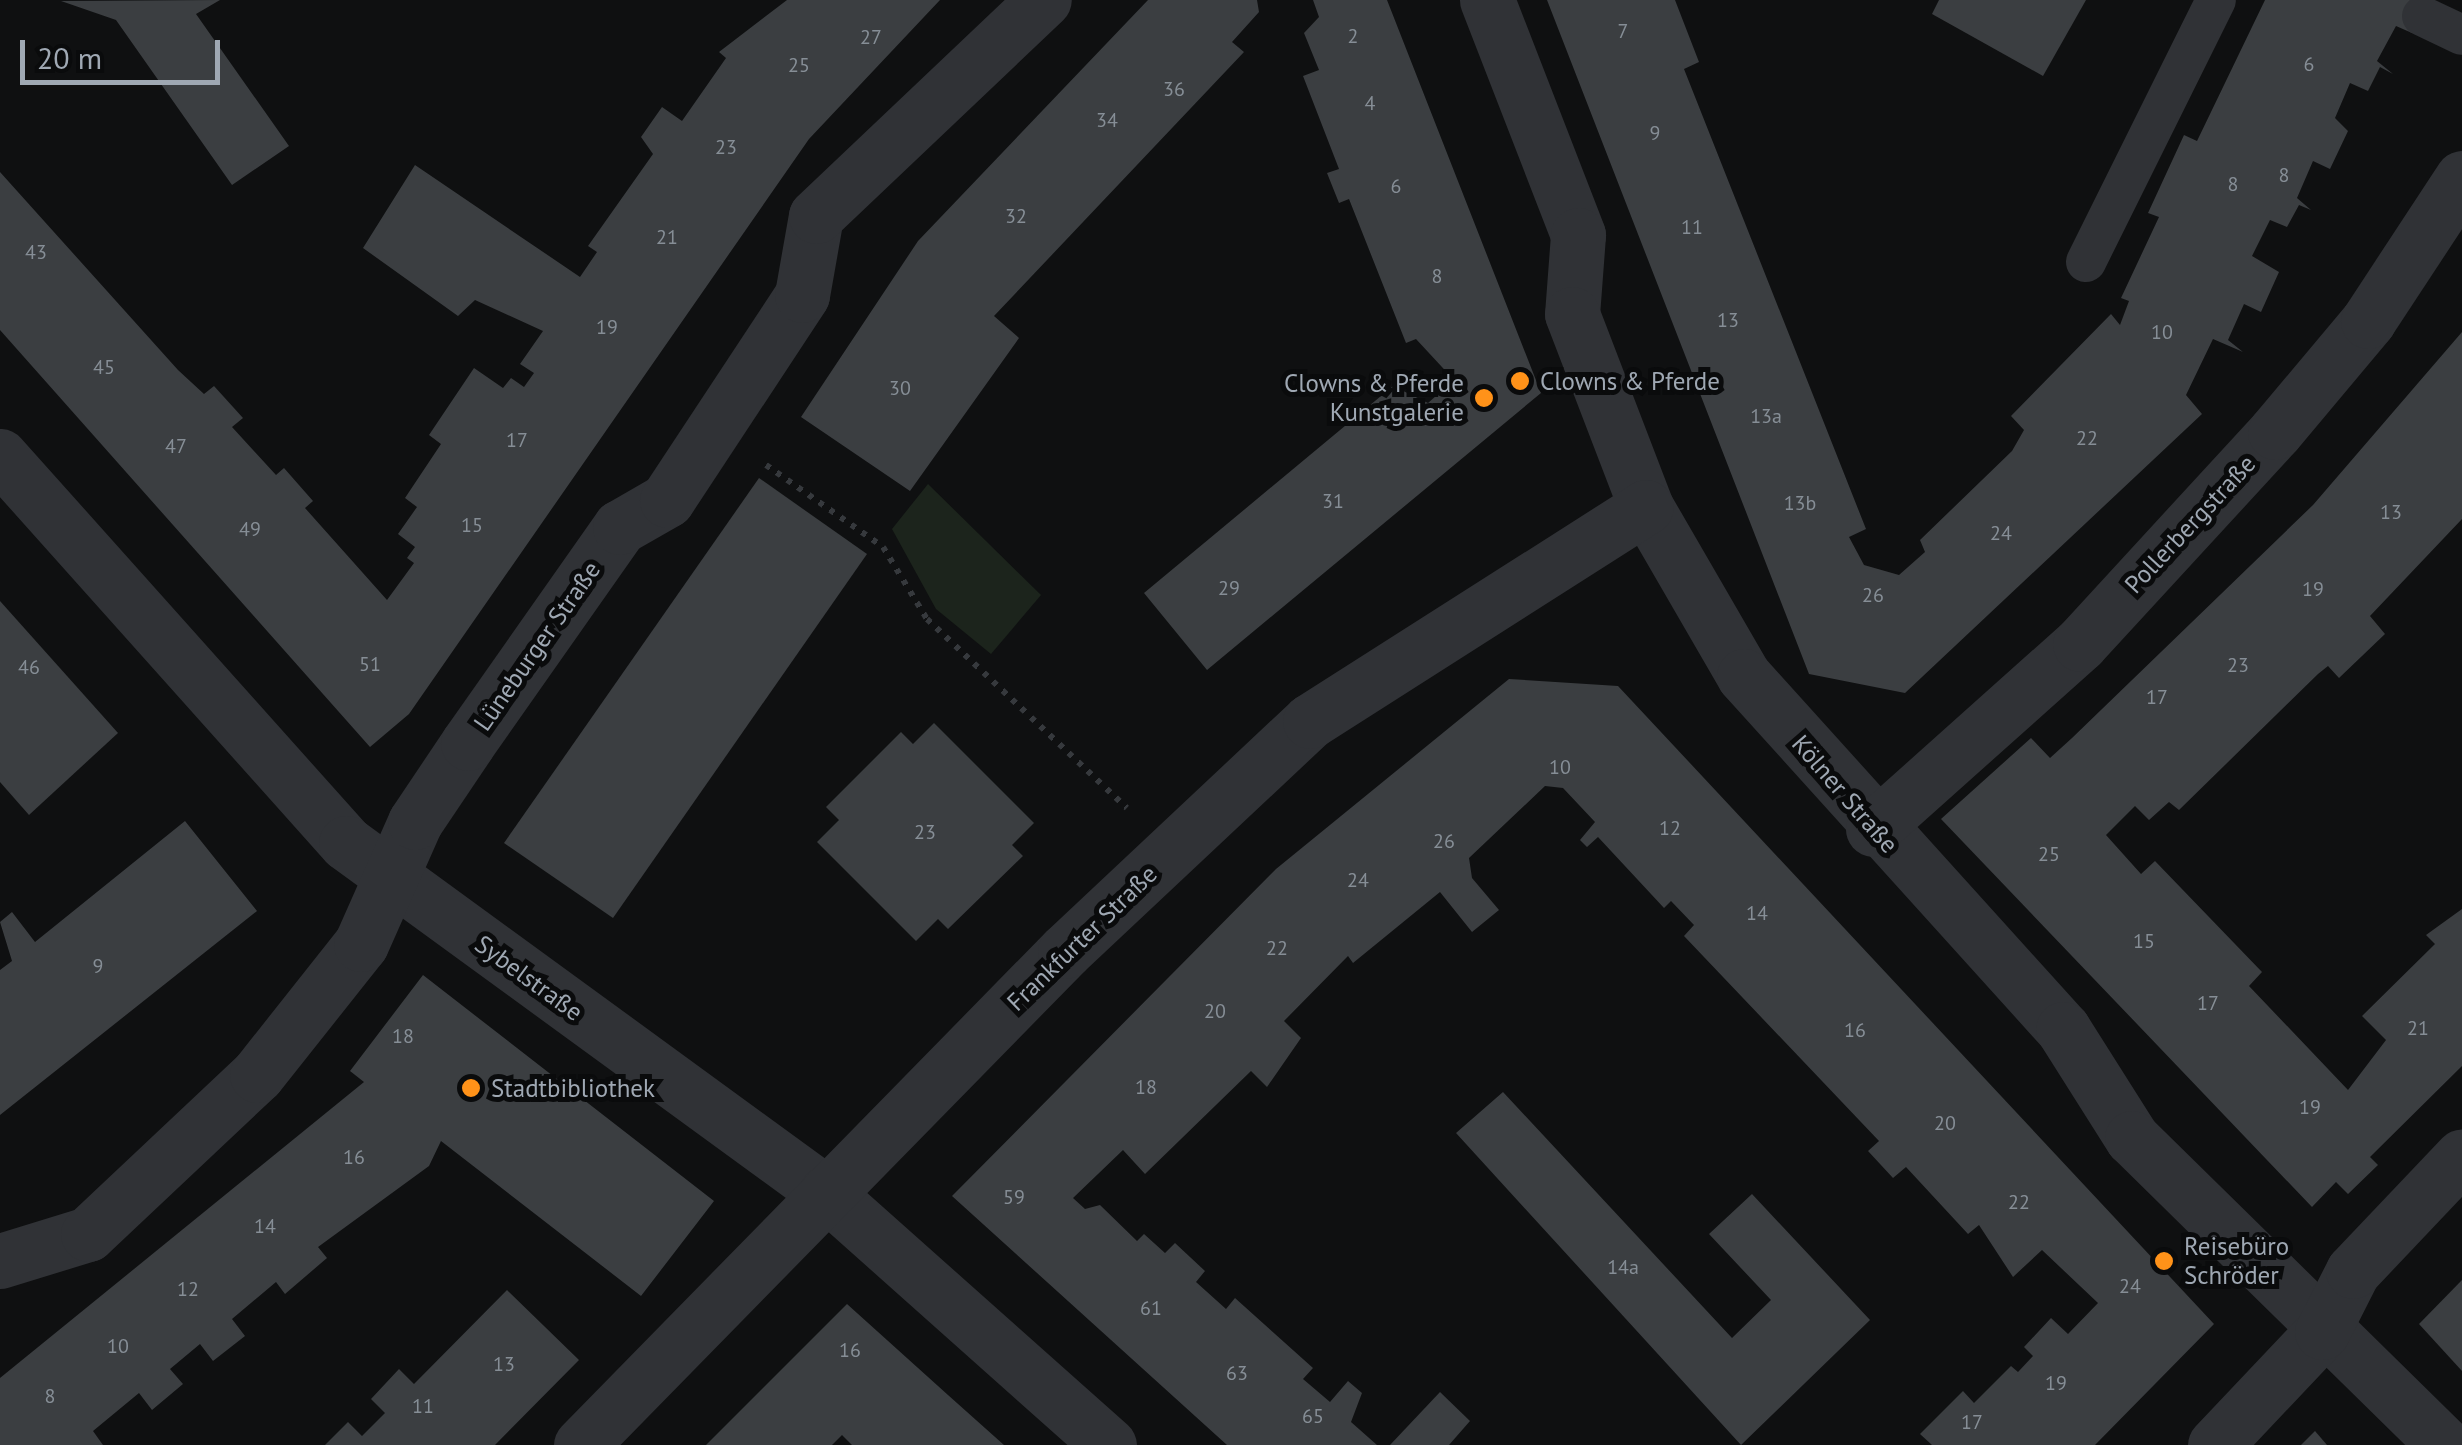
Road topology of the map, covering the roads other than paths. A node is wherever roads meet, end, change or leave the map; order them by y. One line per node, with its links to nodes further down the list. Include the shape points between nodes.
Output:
1 (1044, 0): 11 (street, Lüneburger Straße, via 816,216 802,294 667,500 620,527 415,822)
2 (1486, 0): 9 (street, Kölner Straße, via 1578,235 1572,314)
3 (2216, 0): 7 (lane)
4 (2422, 16): 5 (lane)
5 (2462, 35)
6 (2462, 178): 10 (street, Pollerbergstraße, via 2368,321 2275,432 2080,644)
7 (2086, 262)
8 (0, 456): 11 (street, Sybelstraße, via 310,804)
9 (1646, 507): 10 (street, Kölner Straße, via 1744,676); 13 (street, Frankfurter Straße, via 1310,721)
10 (1873, 829): 15 (street, Kölner Straße, via 2064,1029 2132,1138)
11 (390, 878): 13 (street, Sybelstraße); 14 (street, Lüneburger Straße, via 361,944 257,1076 88,1234)
12 (2462, 1156): 15 (street, via 2353,1272)
13 (826, 1193): 16 (street, Frankfurter Straße); 17 (street, Sybelstraße)
14 (2, 1254)
15 (2322, 1332): 18 (street); 19 (street, Kölner Straße)
16 (581, 1445)
17 (1109, 1445)
18 (2215, 1445)
19 (2444, 1445)

